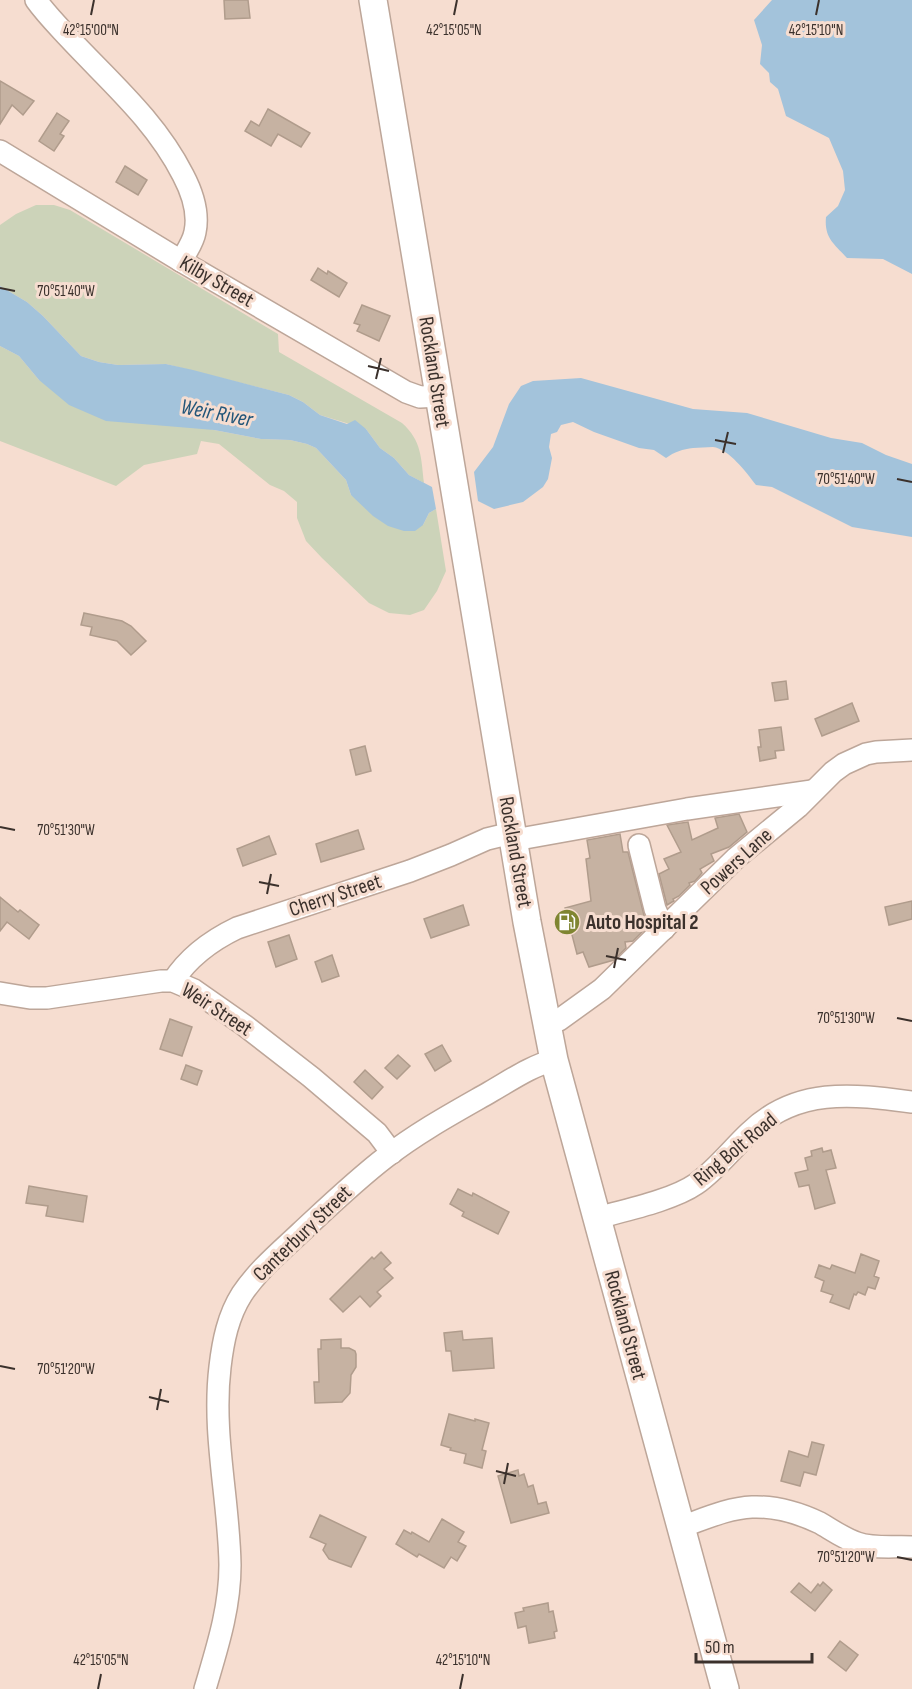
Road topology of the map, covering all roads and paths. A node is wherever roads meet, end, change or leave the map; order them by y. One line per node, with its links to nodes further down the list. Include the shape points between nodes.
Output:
1 (36, 0): 4 (street, via 145,117 182,172 192,197 196,226)
2 (373, 0): 5 (main road, Rockland Street)
3 (0, 151): 4 (street, Kilby Street)
4 (181, 261): 5 (street, Kilby Street, via 406,392 420,397)
5 (439, 396): 8 (main road, Rockland Street)
6 (912, 750): 7 (street, Powers Lane, via 876,752 854,759)
7 (812, 791): 8 (street, Cherry Street); 10 (street, Powers Lane)
8 (513, 837): 11 (street, Cherry Street, via 487,839 410,871 237,928 188,962); 13 (main road, Rockland Street)
9 (639, 845): 10 (street)
10 (664, 929): 13 (street, Powers Lane, via 602,988 559,1020)
11 (172, 981): 12 (street, Weir Street, via 47,998); 16 (street, Weir Street, via 194,990 280,1053 377,1133)
12 (0, 993)
13 (547, 1024): 14 (main road, Rockland Street)
14 (554, 1060): 16 (street, Canterbury Street, via 536,1066); 17 (main road, Rockland Street)
15 (912, 1102): 17 (street, Ring Bolt Road, via 838,1095 791,1106 755,1128 695,1185 669,1197)
16 (392, 1153): 20 (street, Canterbury Street, via 266,1265 231,1316 222,1351 218,1401 229,1593)
17 (597, 1218): 18 (main road, Rockland Street)
18 (681, 1527): 19 (street, via 731,1510 761,1507 808,1518 859,1544); 21 (main road, Rockland Street)
19 (912, 1546)
20 (205, 1689)
21 (725, 1689)

